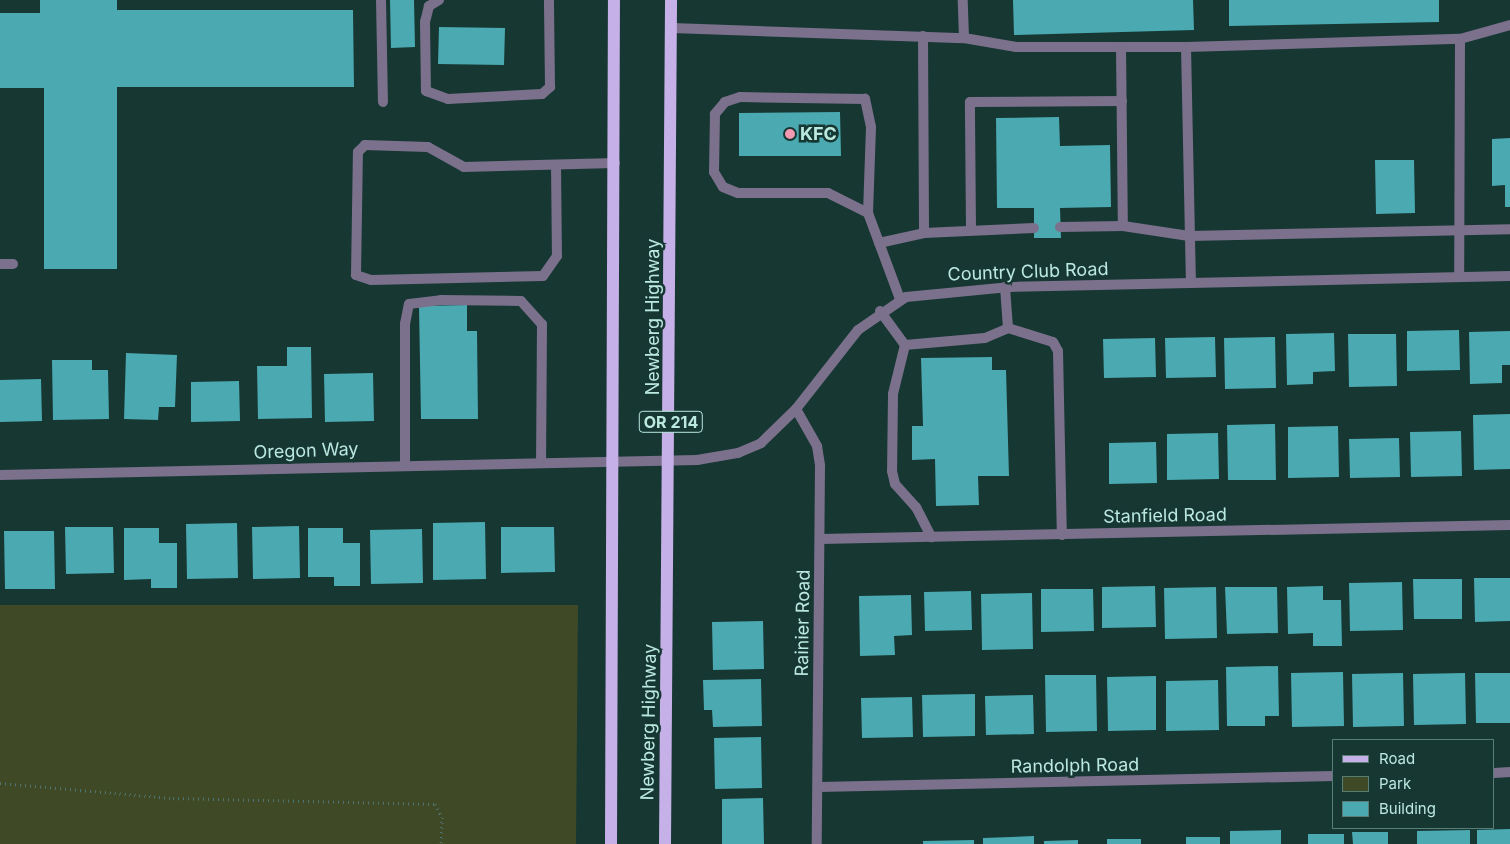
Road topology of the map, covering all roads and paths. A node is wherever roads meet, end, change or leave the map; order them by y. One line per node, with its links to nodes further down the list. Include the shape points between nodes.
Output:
1 (381, 0): 15 (street)
2 (439, 0): 3 (street, via 429,6 425,22 426,91 448,99 542,94 550,87)
3 (549, 0)
4 (614, 0): 16 (main road, Newberg Highway / OR 214)
5 (671, 0): 8 (main road, Newberg Highway / OR 214)
6 (963, 0): 10 (street)
7 (1510, 25): 11 (street)
8 (672, 28): 9 (street); 39 (main road, Newberg Highway / OR 214)
9 (923, 36): 10 (street); 25 (street)
10 (964, 38): 12 (street, via 1016,47)
11 (1460, 40): 13 (street); 23 (street)
12 (1121, 47): 13 (street); 14 (street)
13 (1186, 47): 26 (street)
14 (1122, 101): 19 (street); 22 (street, via 970,102)
15 (383, 102)
16 (614, 163): 17 (street); 40 (main road, Newberg Highway / OR 214)
17 (556, 165): 17 (street, via 464,167 428,147 365,145 358,152 356,275 371,280 543,276 557,256)
18 (868, 212): 18 (street, via 870,107 859,97 740,97 725,102 716,114 714,172 723,187 738,193 828,193); 27 (street)
19 (1122, 226): 20 (street); 26 (street)
20 (1060, 227)
21 (1034, 228): 22 (street)
22 (971, 229): 25 (street)
23 (1459, 229): 24 (street); 26 (street); 31 (street)
24 (1510, 229)
25 (924, 233): 27 (street)
26 (1190, 236): 32 (street)
27 (879, 243): 34 (street)
28 (0, 264): 29 (street)
29 (13, 264)
30 (1510, 276): 31 (street, Country Club Road)
31 (1459, 277): 32 (street, Country Club Road)
32 (1191, 283): 33 (street, Country Club Road)
33 (1005, 287): 34 (street, Country Club Road, via 927,292); 36 (street)
34 (900, 300): 35 (street, Country Club Road)
35 (880, 311): 37 (street); 38 (street, Country Club Road, via 858,330)
36 (1008, 328): 37 (street, via 985,338); 45 (street, via 1053,342 1058,351)
37 (905, 346): 46 (street, via 893,394 892,471 896,484 916,507)
38 (796, 409): 39 (street, Country Club Road, via 750,449 722,457); 47 (street, Rainier Road, via 820,455)
39 (670, 460): 40 (street, Country Club Road); 55 (main road, Newberg Highway / OR 214)
40 (614, 461): 41 (street, Oregon Way); 54 (main road, Newberg Highway / OR 214)
41 (542, 462): 42 (street, Oregon Way); 42 (street, via 542,324 521,301 441,300 409,304 405,324)
42 (405, 464): 43 (street, Oregon Way)
43 (0, 474)
44 (1510, 525): 45 (street, Stanfield Road)
45 (1062, 535): 46 (street, Stanfield Road)
46 (931, 538): 47 (street, Stanfield Road)
47 (820, 539): 52 (street, Rainier Road)
48 (1510, 772): 49 (street)
49 (1495, 773)
50 (1332, 776): 52 (street, Randolph Road)
51 (0, 783): 53 (path, via 182,798 435,804 442,817)
52 (818, 787): 56 (street, Rainier Road)
53 (441, 844)
54 (611, 844)
55 (665, 844)
56 (817, 844)

